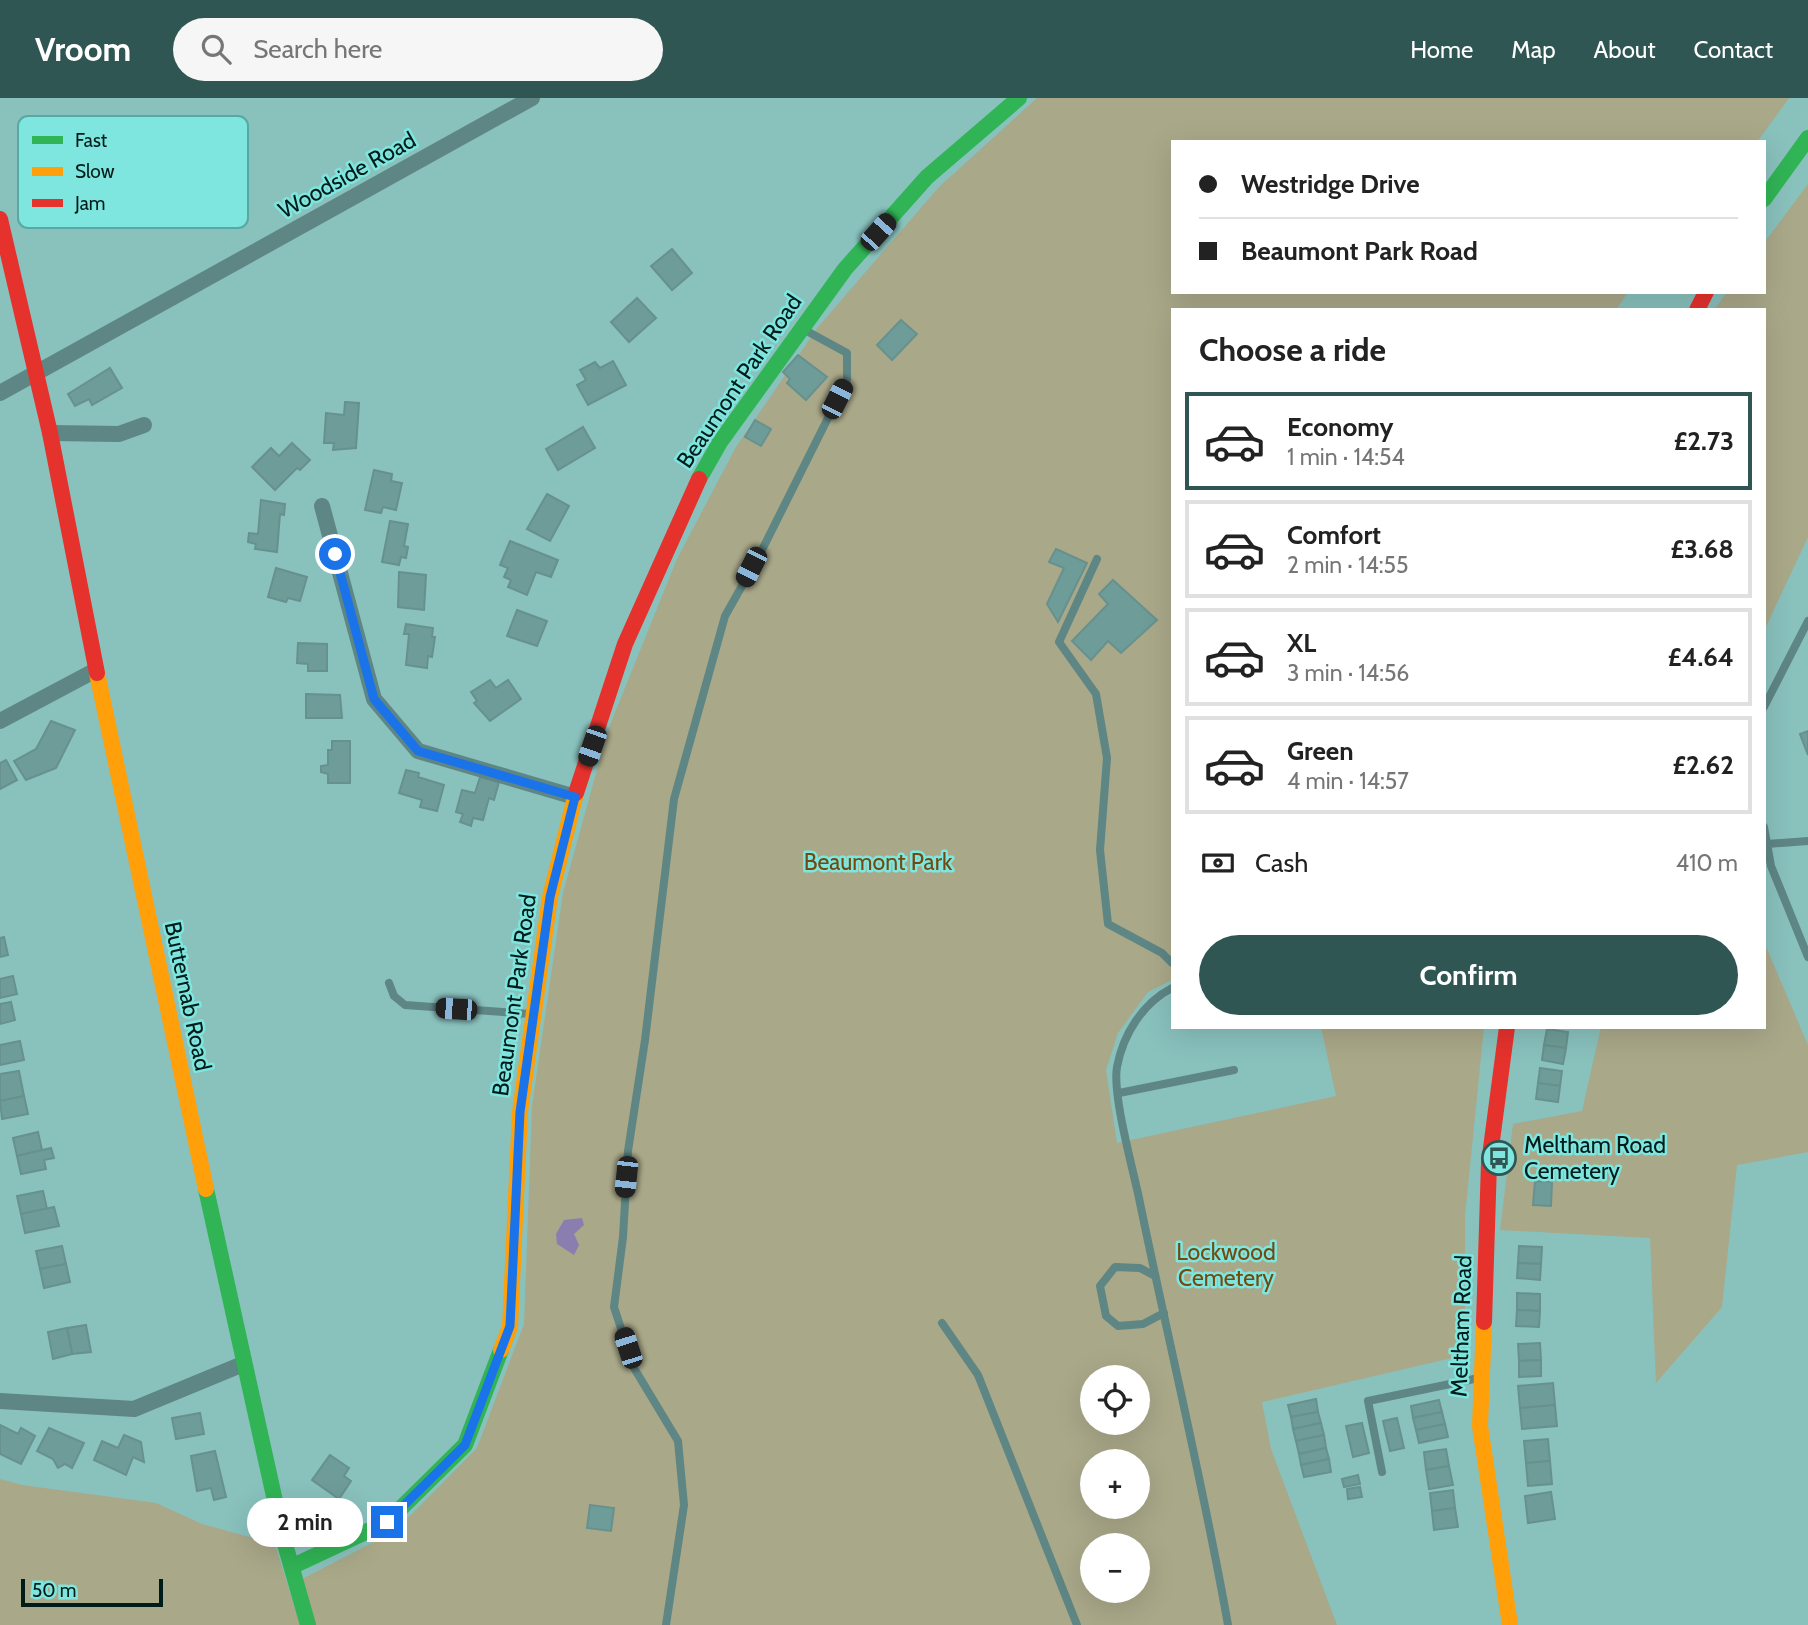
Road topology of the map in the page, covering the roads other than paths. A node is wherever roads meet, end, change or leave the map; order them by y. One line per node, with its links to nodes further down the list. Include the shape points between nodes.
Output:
1 (532, 98): 7 (street, Woodside Road)
2 (1019, 98): 6 (street, Beaumont Park Road, via 927,177 845,269)
3 (1808, 138): 4 (street)
4 (1766, 196)
5 (0, 219): 7 (street, Butternab Road)
6 (800, 328): 17 (street, Beaumont Park Road, via 720,442 690,496 625,644); 38 (lane, via 847,353 847,380 725,616 709,669 674,799 628,1151 614,1307 634,1368 678,1441 684,1505)
7 (36, 375): 8 (street, Woodside Road); 10 (street, Butternab Road)
8 (0, 393)
9 (144, 425): 10 (street, via 119,434)
10 (50, 433): 14 (street, Butternab Road)
11 (322, 506): 17 (street, via 374,699 418,751)
12 (1097, 559): 22 (lane, via 1059,642 1096,694 1107,758 1100,850 1108,924)
13 (1808, 621): 15 (lane)
14 (96, 670): 16 (street); 32 (street, Butternab Road)
15 (1766, 703)
16 (0, 721)
17 (575, 797): 25 (street, Beaumont Park Road, via 550,897)
18 (1766, 838): 20 (lane)
19 (1808, 841): 20 (lane)
20 (1767, 844): 21 (lane, via 1771,866)
21 (1808, 957)
22 (1171, 962)
23 (389, 983): 25 (lane, via 394,996 405,1005)
24 (1171, 989): 28 (lane, via 1153,998 1124,1040 1116,1070)
25 (533, 1014): 36 (street, Beaumont Park Road, via 520,1112 510,1326 465,1445 387,1522)
26 (1507, 1029): 33 (street, Meltham Road, via 1489,1163)
27 (1234, 1070): 28 (lane)
28 (1119, 1093): 29 (lane)
29 (1155, 1276): 30 (lane); 30 (lane, via 1140,1268 1115,1268 1100,1286 1106,1316 1118,1326 1143,1324)
30 (1164, 1313): 40 (lane, via 1191,1427)
31 (942, 1323): 39 (lane, via 978,1376)
32 (243, 1364): 34 (street, via 134,1409); 36 (street, Butternab Road)
33 (1482, 1377): 35 (lane, via 1368,1401); 41 (street, Meltham Road, via 1480,1426)
34 (0, 1397)
35 (1382, 1472)
36 (293, 1566): 37 (street, Butternab Road)
37 (308, 1625)
38 (666, 1625)
39 (1077, 1625)
40 (1228, 1625)
41 (1510, 1625)

